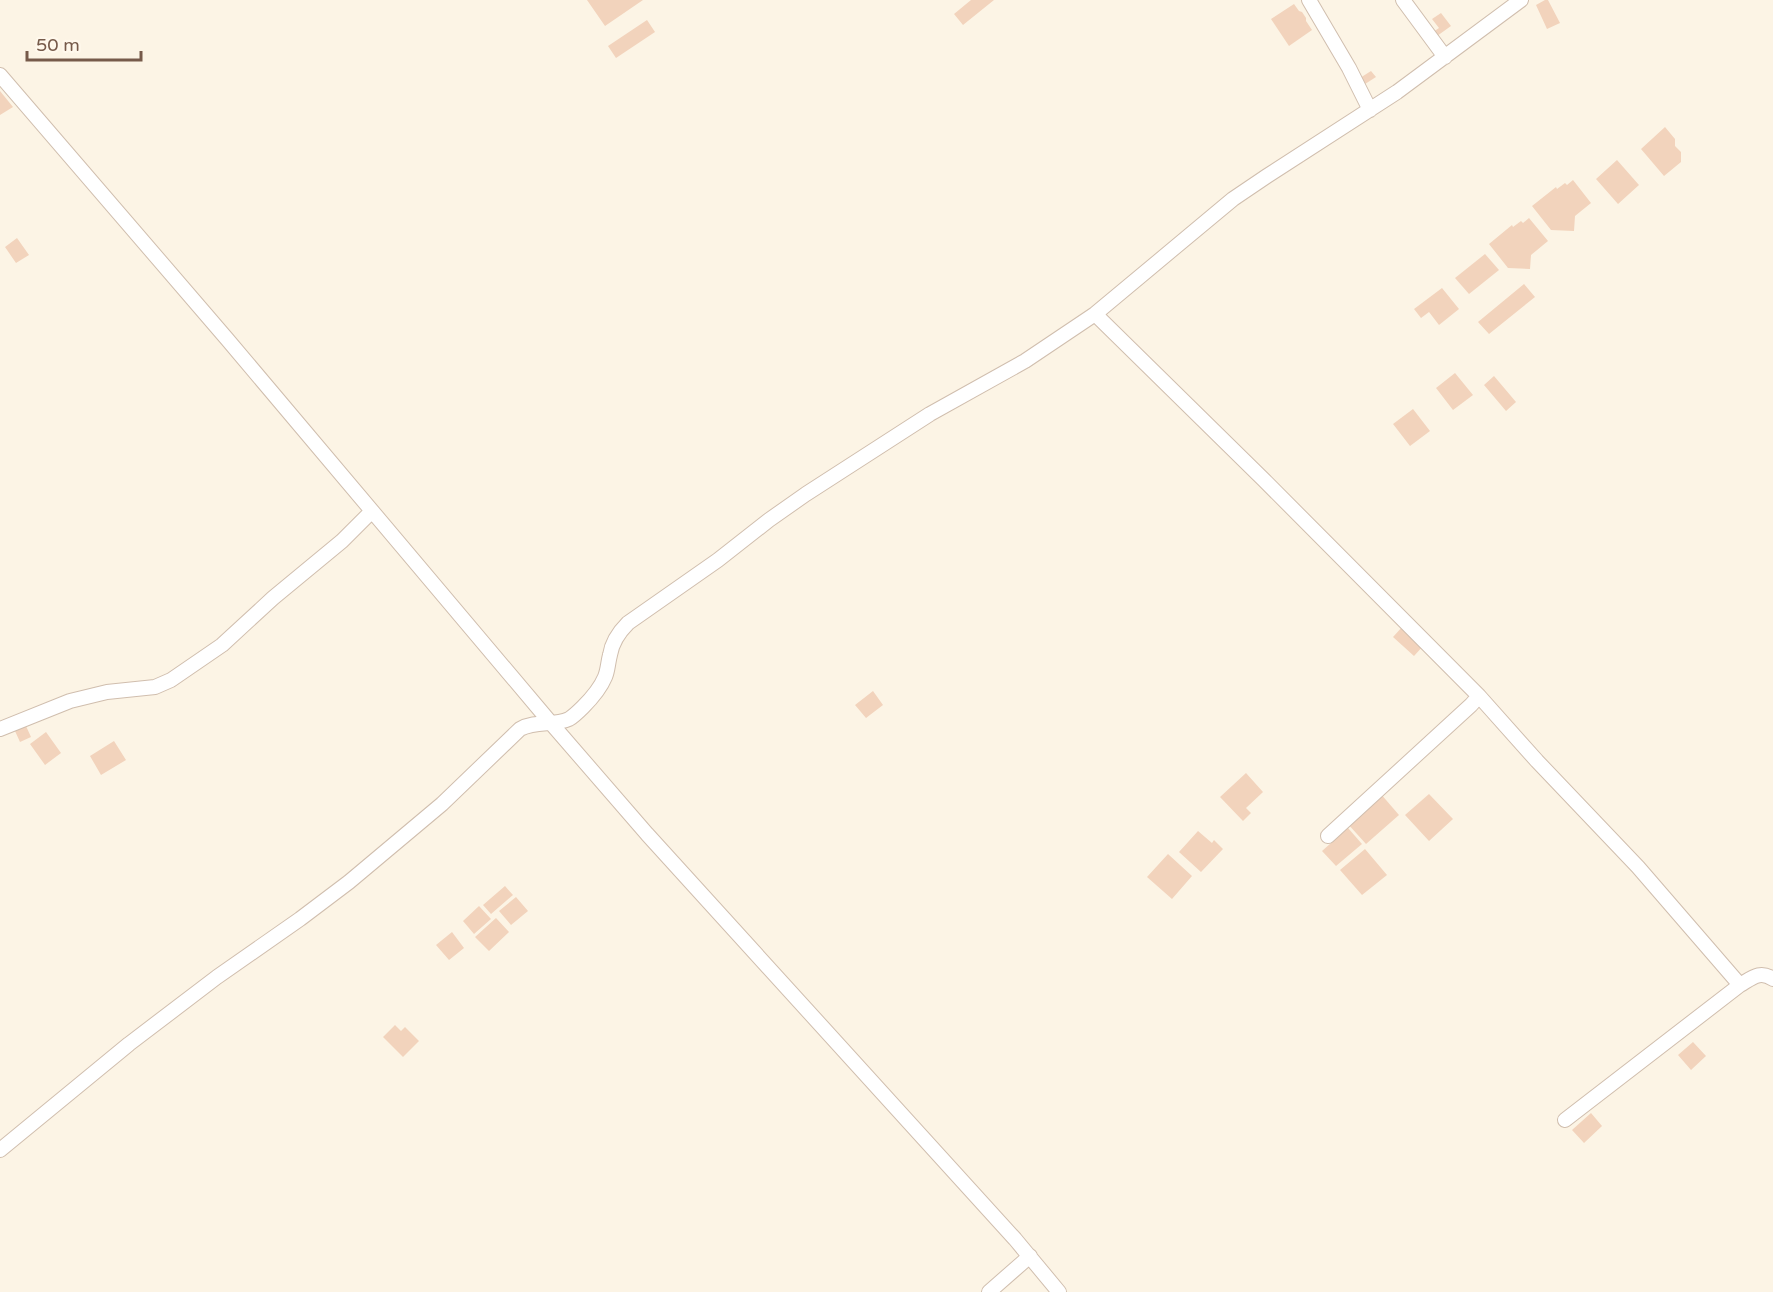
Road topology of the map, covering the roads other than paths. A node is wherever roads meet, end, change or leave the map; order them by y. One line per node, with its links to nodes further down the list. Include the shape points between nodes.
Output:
1 (1309, 0): 6 (street)
2 (1403, 0): 4 (street)
3 (1521, 0): 4 (street)
4 (1444, 57): 6 (street)
5 (0, 75): 8 (street)
6 (1370, 110): 7 (street, via 1233,199)
7 (1095, 314): 9 (street); 10 (street, via 806,494 628,623 614,641 604,679 594,695 569,719)
8 (372, 511): 10 (street); 11 (street, via 222,645 171,680 156,687 70,701)
9 (1479, 696): 12 (street); 14 (street, via 1638,867)
10 (550, 722): 16 (street, via 528,724 520,729 442,804 349,882 138,1037); 17 (street)
11 (0, 729)
12 (1328, 836)
13 (1773, 979): 14 (street, via 1756,975)
14 (1740, 986): 15 (street)
15 (1565, 1120)
16 (0, 1150)
17 (1030, 1256): 18 (street); 19 (street)
18 (989, 1292)
19 (1059, 1292)

